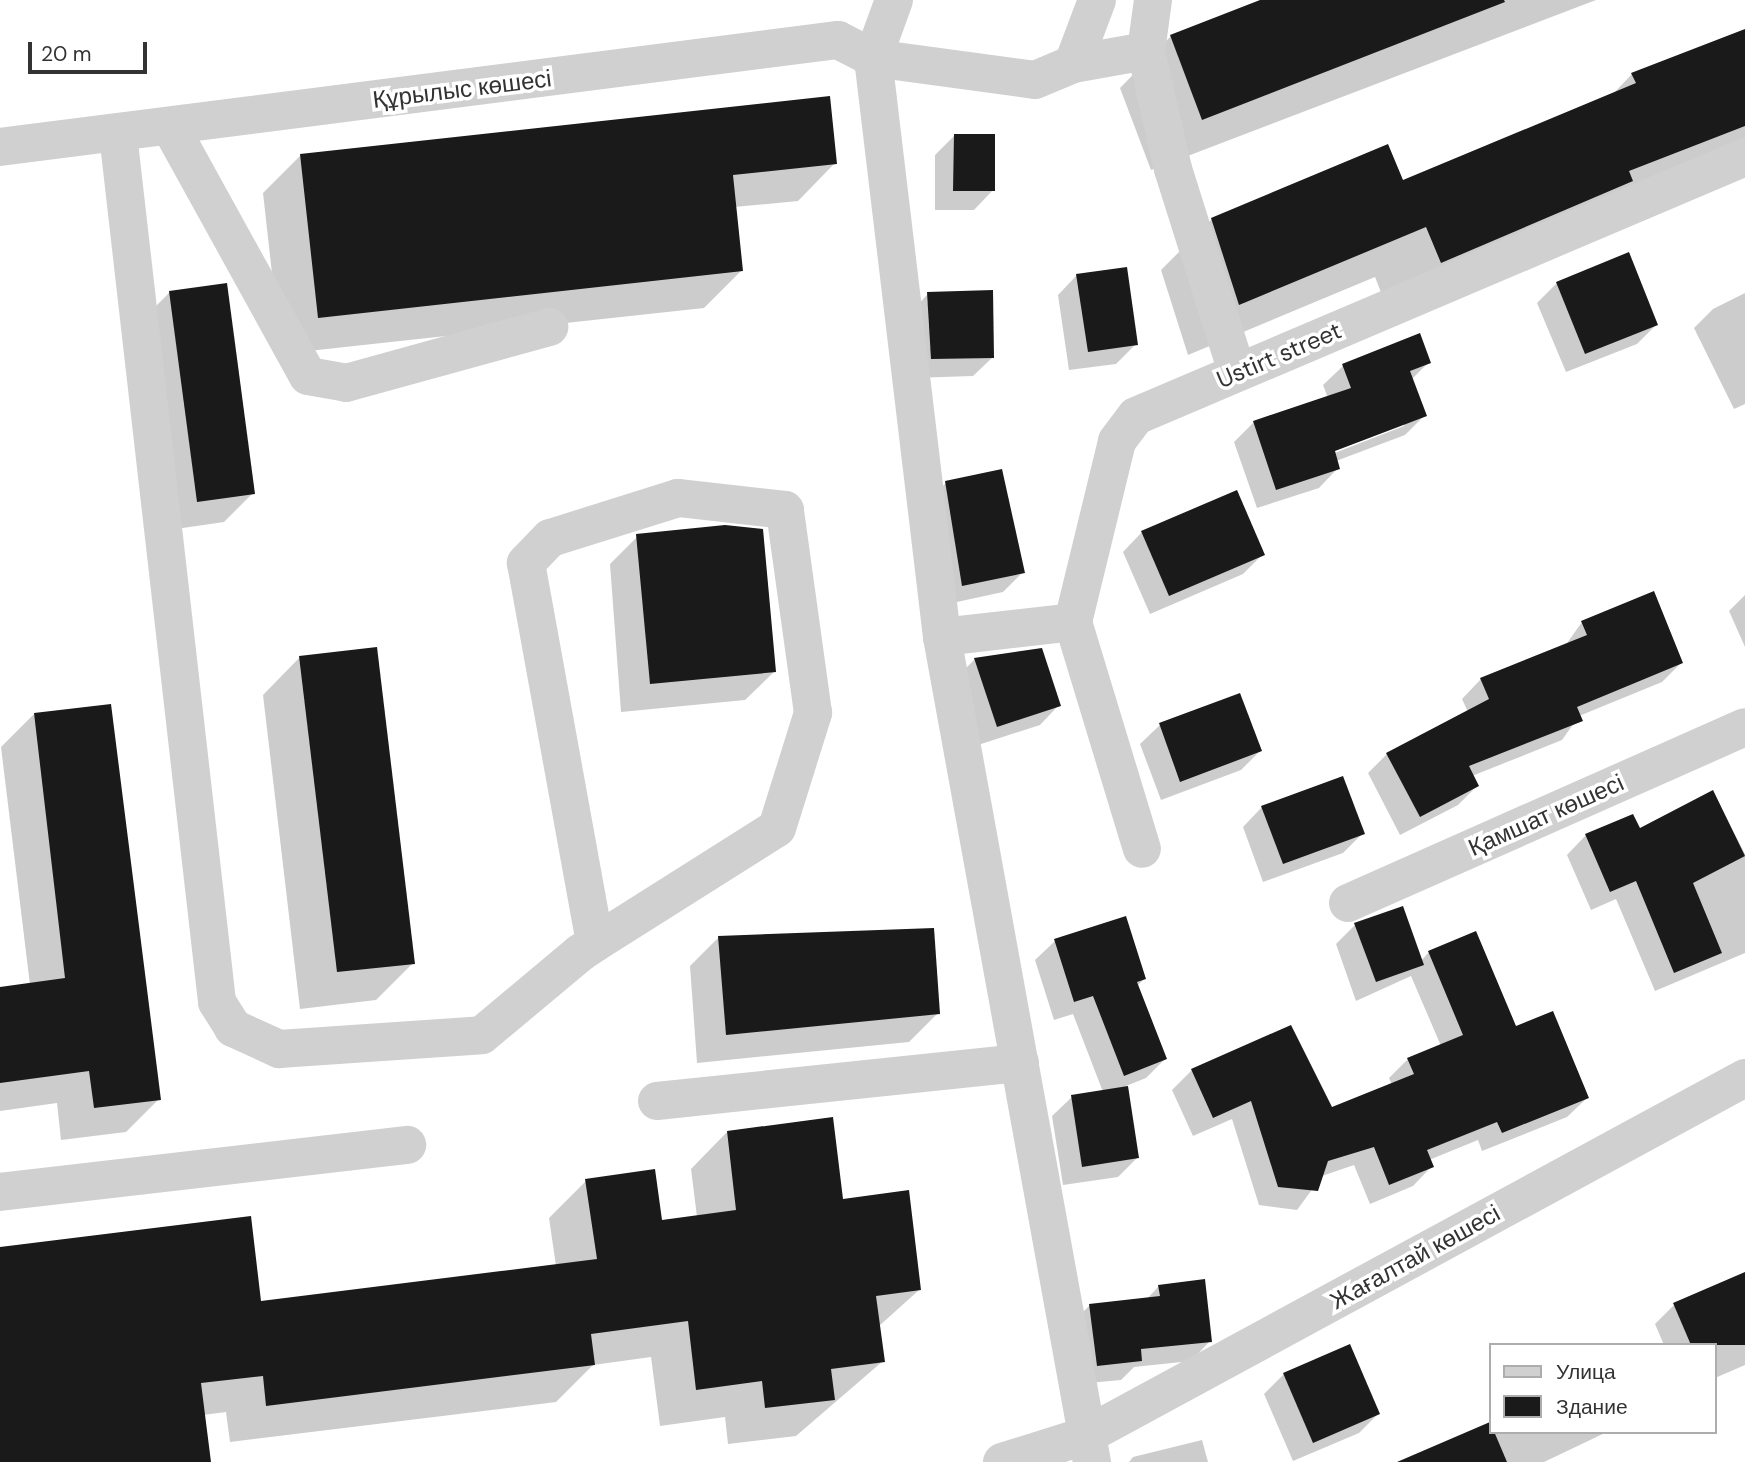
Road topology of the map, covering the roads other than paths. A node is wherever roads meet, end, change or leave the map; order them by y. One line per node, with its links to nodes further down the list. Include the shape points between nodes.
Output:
1 (894, 0): 5 (street)
2 (1097, 0): 6 (street)
3 (1153, 0): 4 (street)
4 (1146, 51): 6 (street, Құрылыс көшесі); 12 (street, via 1177,181)
5 (873, 58): 6 (street, Құрылыс көшесі, via 1035,80); 7 (street, Құрылыс көшесі, via 838,40); 14 (street)
6 (1073, 64)
7 (171, 128): 8 (street, Құрылыс көшесі); 11 (street, via 308,376 346,383)
8 (118, 134): 9 (street, Құрылыс көшесі); 18 (street, via 217,1002 233,1028 279,1049 482,1035)
9 (0, 146)
10 (1745, 157): 12 (street, Ustirt street)
11 (549, 327)
12 (1237, 372): 13 (street, Ustirt street, via 1136,416 1117,441)
13 (1073, 622): 14 (street); 16 (street)
14 (942, 637): 19 (street)
15 (1745, 727): 17 (street, Қамшат көшесі)
16 (1142, 849)
17 (1348, 903)
18 (595, 943): 18 (street, via 777,828 813,713 785,510 678,498 550,538 526,563)
19 (1020, 1063): 21 (street); 24 (street)
20 (1745, 1078): 24 (street, Жағалтай көшесі)
21 (657, 1101)
22 (407, 1145): 23 (street)
23 (0, 1192)
24 (1089, 1449): 25 (street, Жағалтай көшесі)
25 (1002, 1462)

